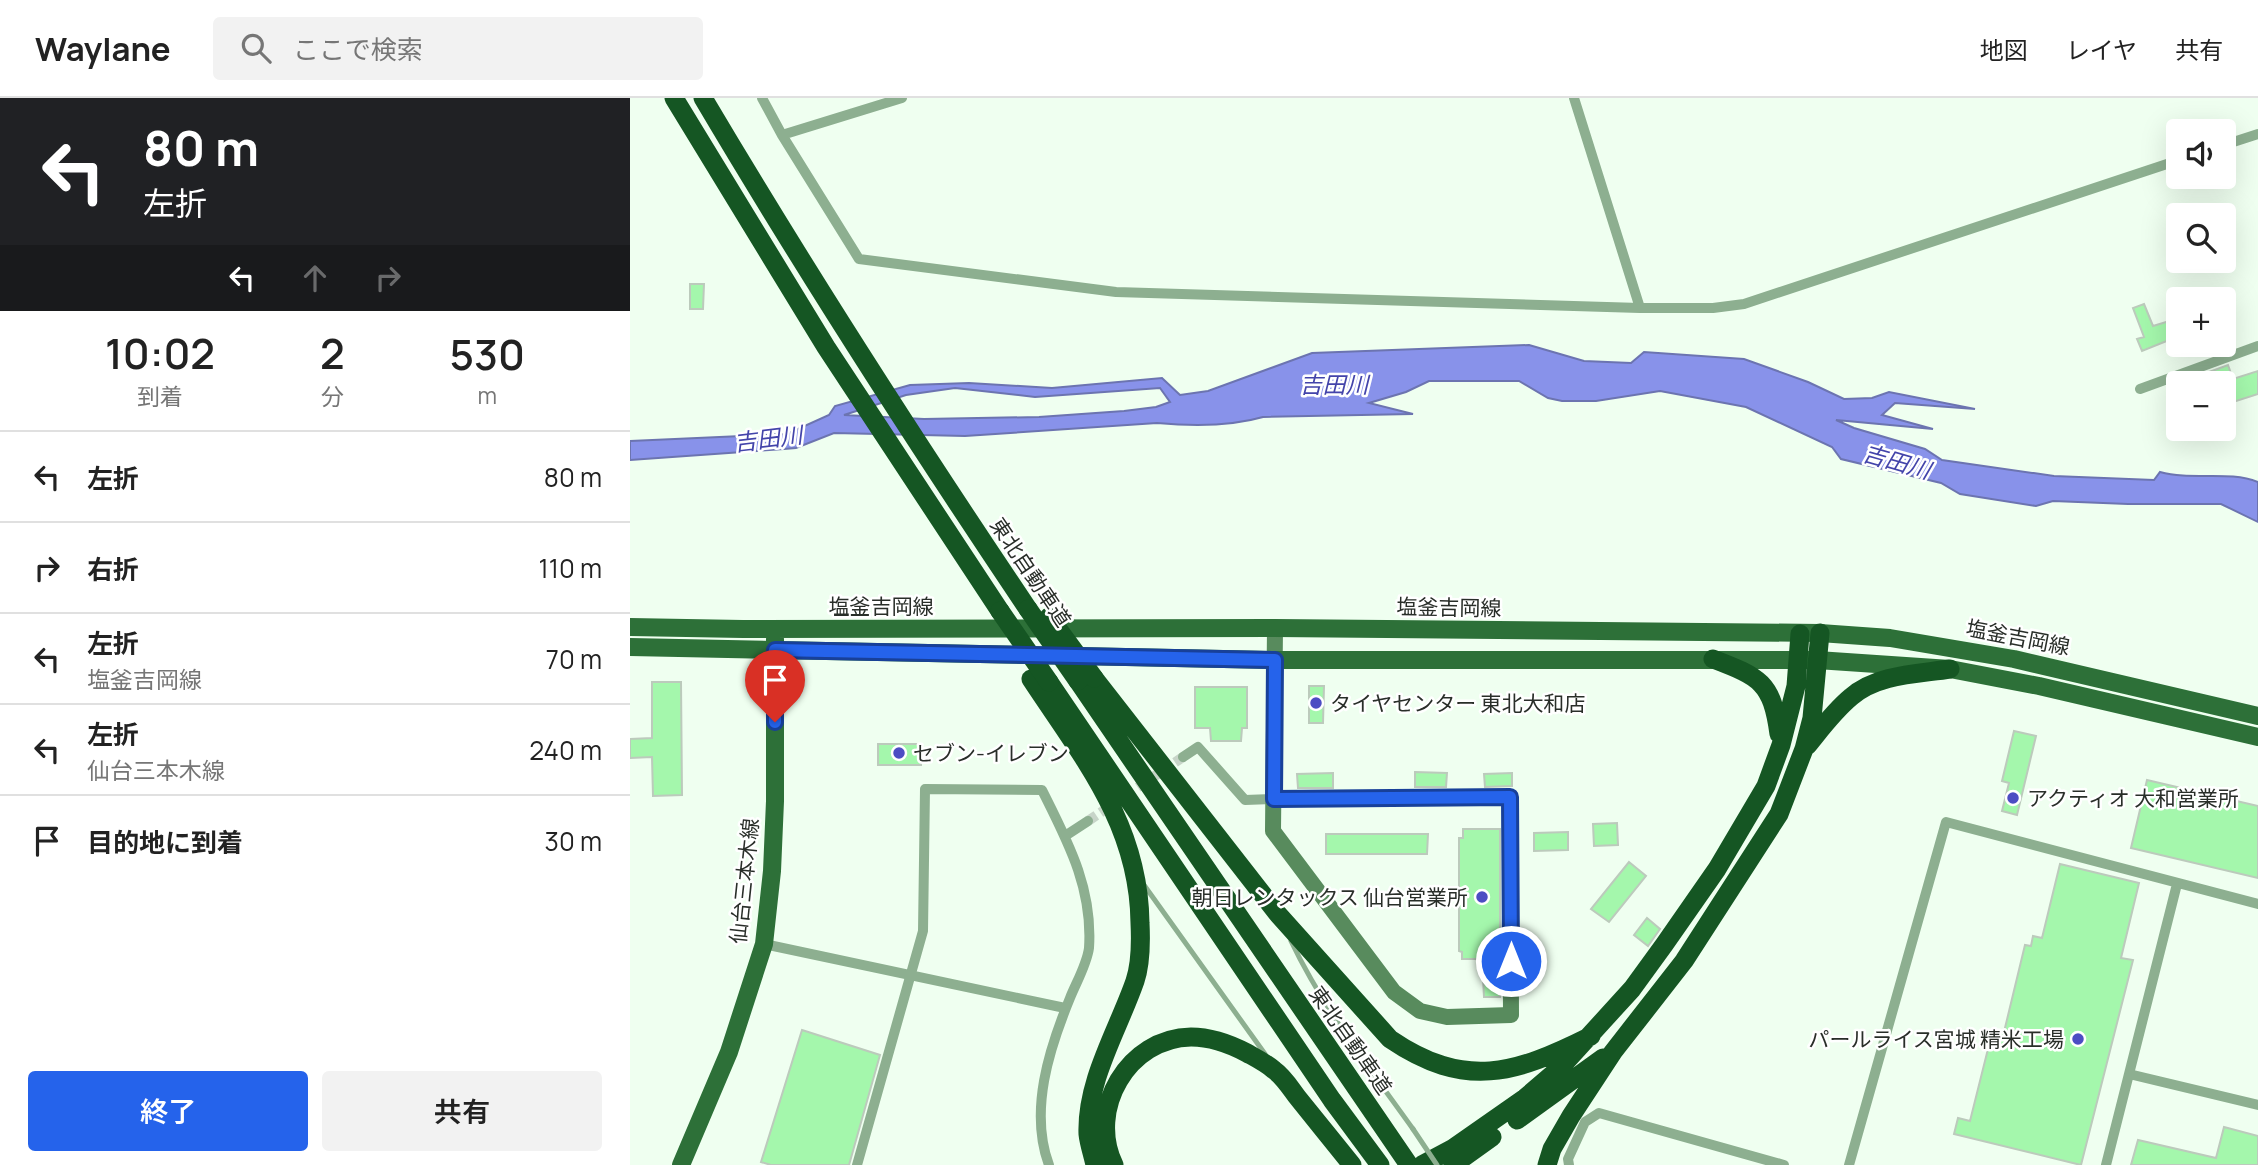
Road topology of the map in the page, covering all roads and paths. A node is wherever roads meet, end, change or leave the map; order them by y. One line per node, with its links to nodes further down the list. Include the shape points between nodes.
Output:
1 (674, 98): 26 (highway, bridge, via 992,611)
2 (702, 98): 25 (highway, 東北自動車道, bridge, via 946,487)
3 (762, 98): 7 (street)
4 (902, 98): 7 (street)
5 (1574, 98): 10 (street)
6 (2258, 134): 8 (street)
7 (782, 135): 10 (street, via 859,259 1116,292)
8 (2236, 141)
9 (2166, 164): 10 (street, via 1744,304)
10 (1640, 309)
11 (2258, 346): 12 (street)
12 (2140, 388)
13 (630, 626): 15 (main road, 塩釜吉岡線)
14 (1275, 628): 15 (main road, 塩釜吉岡線); 16 (main road, 塩釜吉岡線); 21 (street)
15 (774, 629): 19 (main road, 仙台三本木線)
16 (1800, 634): 17 (main road, 塩釜吉岡線); 22 (highway)
17 (1820, 634): 23 (highway); 27 (main road, 塩釜吉岡線, via 1890,639 2014,659)
18 (630, 647): 19 (main road)
19 (775, 650): 21 (main road); 39 (main road, 仙台三本木線, via 772,871)
20 (1713, 659): 21 (main road); 22 (main road); 29 (highway, via 1744,671 1767,689 1776,710)
21 (1275, 660): 32 (street)
22 (1797, 660): 23 (main road); 29 (highway, via 1796,686)
23 (1817, 660): 24 (main road); 30 (highway)
24 (1950, 669): 28 (main road); 30 (highway, via 1866,687 1852,695)
25 (1086, 679): 38 (highway); 54 (highway, 東北自動車道)
26 (1040, 680): 35 (highway, via 1115,811); 47 (highway)
27 (2258, 716)
28 (2258, 737)
29 (1781, 745): 42 (highway, via 1766,786 1717,869 1632,989)
30 (1804, 749): 43 (highway, via 1779,814 1684,961)
31 (1183, 757): 32 (street, via 1198,747 1245,800)
32 (1274, 799): 32 (street, via 1273,831 1394,992 1420,1011 1447,1017 1511,1015 1510,797)
33 (1088, 821): 34 (street)
34 (1065, 836): 40 (street, via 1042,790 925,789 923,931); 41 (street, via 1082,878 1089,951)
35 (1137, 874): 44 (lane); 52 (highway, via 1141,948 1136,978 1090,1101 1088,1135)
36 (2177, 884): 37 (street); 45 (street); 61 (street, via 1946,822)
37 (2258, 904)
38 (1277, 913): 42 (highway, via 1390,1039 1439,1066 1481,1071 1524,1065); 56 (lane, bridge, via 1304,969)
39 (764, 944): 40 (street); 49 (main road, 仙台三本木線, via 729,1052)
40 (911, 976): 41 (street); 50 (street)
41 (1065, 1008): 51 (street, via 1043,1083 1040,1122)
42 (1591, 1036): 55 (highway, via 1525,1098)
43 (1613, 1052): 57 (highway); 58 (highway, via 1571,1115)
44 (1276, 1071): 48 (highway); 53 (highway, via 1221,1041 1191,1037 1145,1051 1116,1085 1107,1109 1106,1133)
45 (2129, 1074): 46 (street); 62 (street)
46 (2258, 1105)
47 (1376, 1159)
48 (1351, 1164)
49 (681, 1165)
50 (857, 1165)
51 (1049, 1165)
52 (1095, 1165)
53 (1114, 1165)
54 (1409, 1165)
55 (1422, 1165)
56 (1437, 1165)
57 (1453, 1165)
58 (1547, 1165)
59 (1569, 1165): 60 (street, via 1585,1122 1599,1113)
60 (1784, 1165)
61 (1849, 1165)
62 (2106, 1165)

